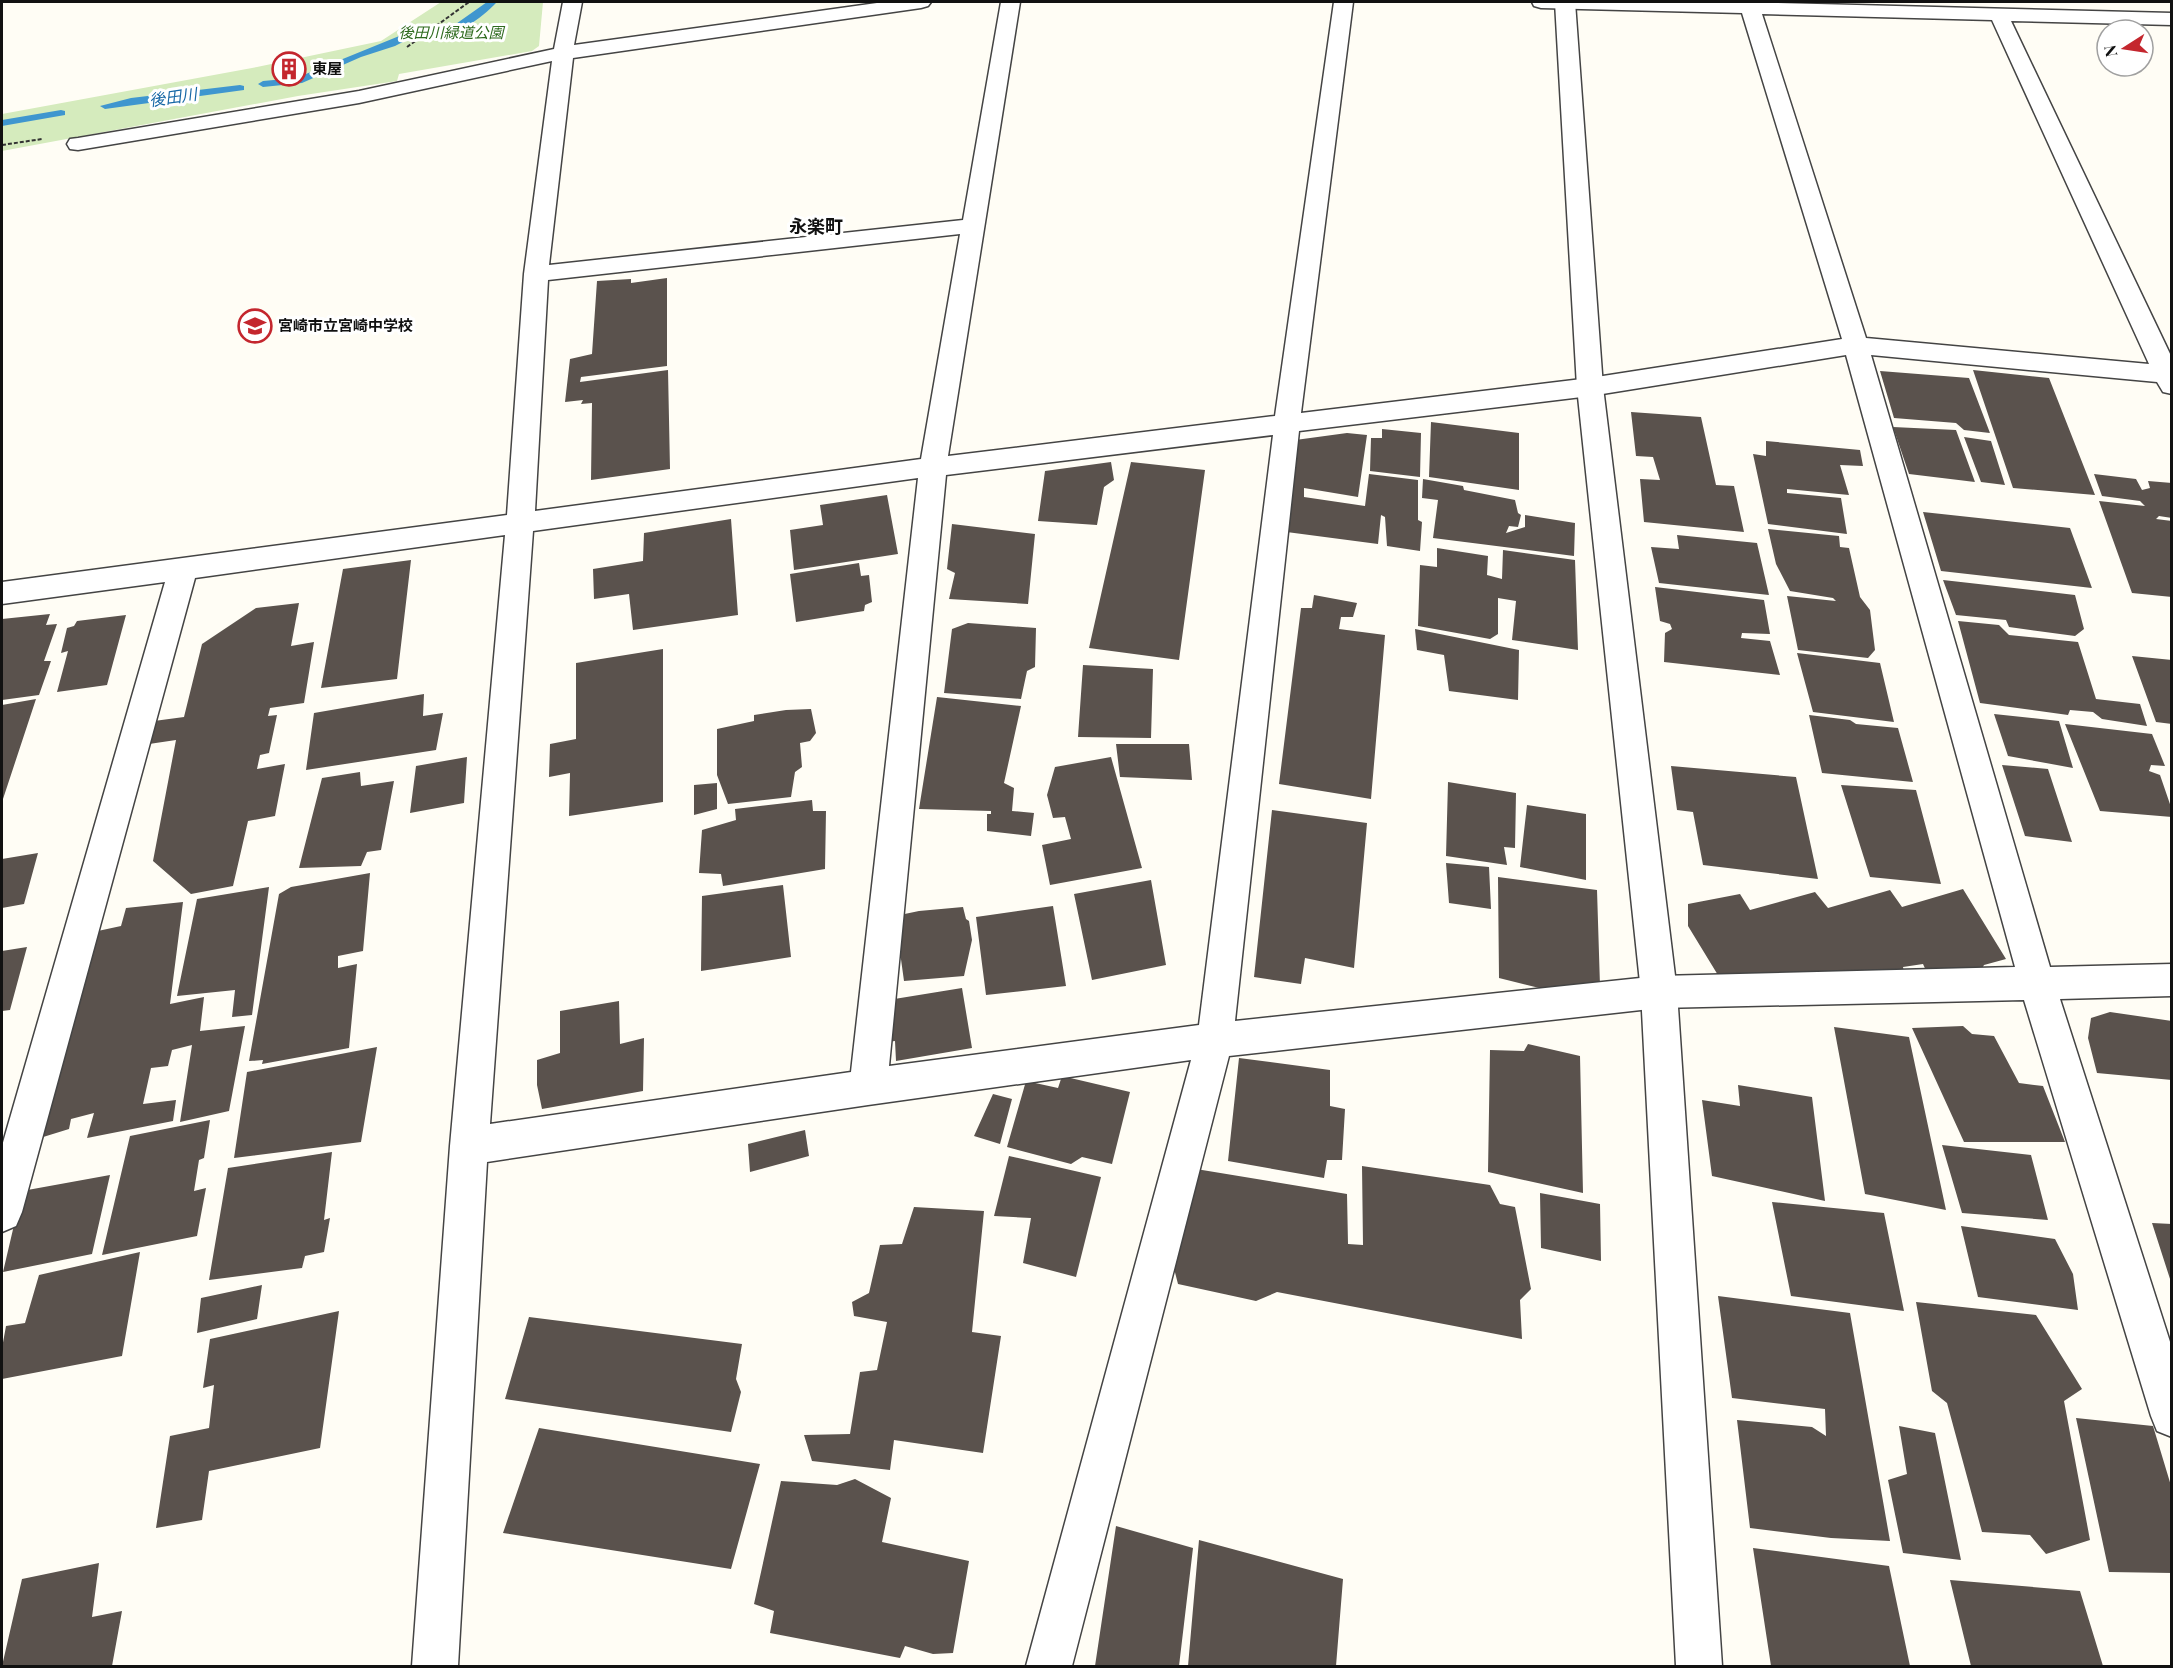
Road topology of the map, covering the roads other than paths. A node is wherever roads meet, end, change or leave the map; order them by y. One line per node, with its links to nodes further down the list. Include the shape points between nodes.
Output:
1 (572, 2): 9 (street)
2 (921, 2): 9 (street)
3 (1011, 2): 11 (street)
4 (1343, 2): 16 (street)
5 (1557, 2): 6 (street); 15 (street)
6 (1750, 8): 7 (street); 13 (street)
7 (1999, 15): 8 (street); 14 (street)
8 (2172, 19)
9 (563, 53): 10 (street, via 359,97); 12 (street)
10 (78, 144)
11 (973, 226): 12 (street); 17 (street)
12 (536, 274): 18 (street)
13 (1856, 345): 14 (street); 15 (street); 22 (street)
14 (2170, 378)
15 (1590, 387): 16 (street); 23 (street)
16 (1287, 424): 17 (street); 24 (street)
17 (933, 467): 18 (street); 25 (street)
18 (520, 523): 19 (street); 26 (street)
19 (183, 569): 20 (street); 27 (street)
20 (2, 593)
21 (2172, 980): 22 (street)
22 (2037, 984): 23 (street); 28 (street)
23 (1659, 992): 24 (street); 31 (street)
24 (1215, 1040): 25 (street); 30 (street)
25 (868, 1087): 26 (street)
26 (469, 1146): 29 (street)
27 (2, 1212)
28 (2172, 1416)
29 (435, 1666)
30 (1049, 1666)
31 (1699, 1666)

